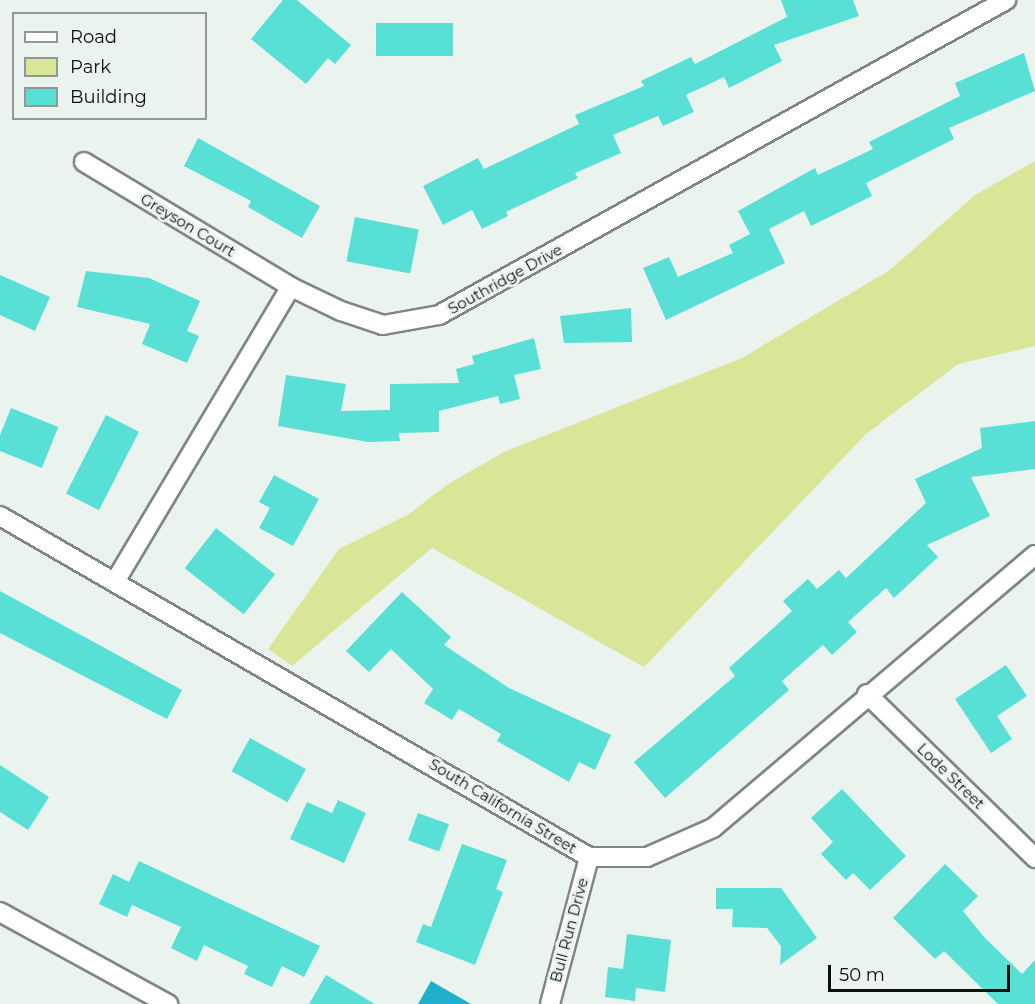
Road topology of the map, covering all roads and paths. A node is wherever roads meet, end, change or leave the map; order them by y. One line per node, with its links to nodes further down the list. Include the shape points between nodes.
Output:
1 (1006, 0): 3 (street, Southridge Drive, via 440,315 382,325)
2 (84, 162): 3 (street, Greyson Court)
3 (291, 287): 6 (street)
4 (0, 516): 6 (street, South California Street)
5 (1035, 555): 7 (street, South California Street)
6 (116, 580): 8 (street, South California Street)
7 (867, 694): 8 (street, South California Street, via 712,828 647,858); 9 (street, Lode Street)
8 (589, 857): 12 (street, Bull Run Drive)
9 (1035, 858)
10 (0, 912): 11 (street)
11 (168, 1004)
12 (550, 1004)

